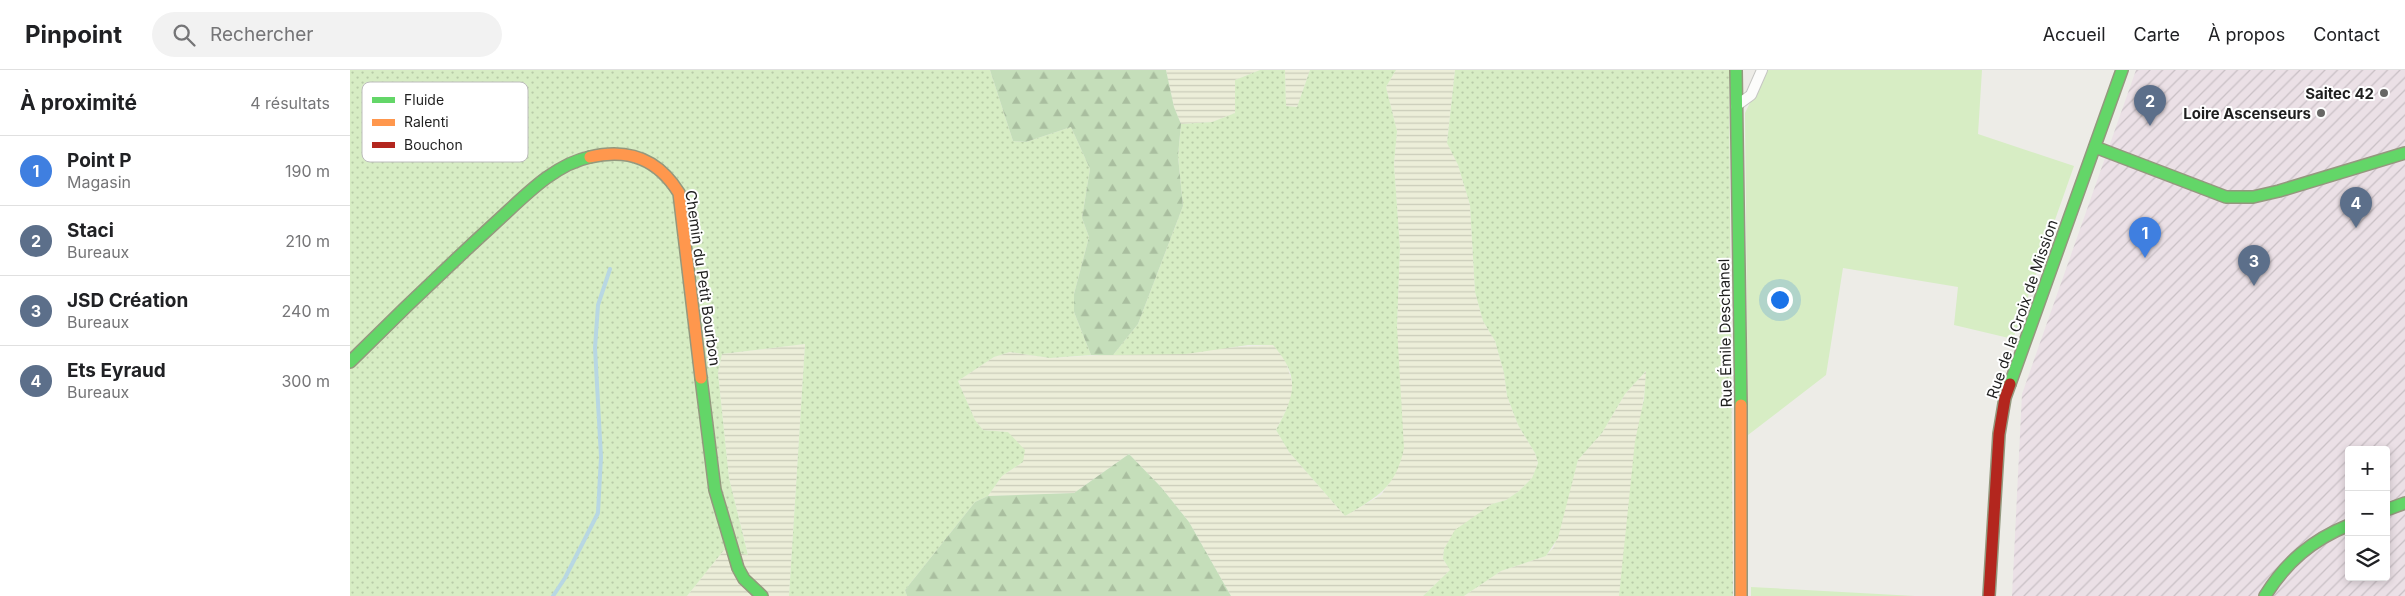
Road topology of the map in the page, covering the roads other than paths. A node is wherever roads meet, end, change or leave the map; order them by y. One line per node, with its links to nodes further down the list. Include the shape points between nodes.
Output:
1 (1736, 70): 4 (street, Rue Émile Deschanel)
2 (1762, 70): 4 (street, via 1751,95)
3 (2122, 70): 5 (street, Rue de la Croix de Mission)
4 (1736, 106): 12 (street, Rue Émile Deschanel, via 1741,337)
5 (2095, 147): 6 (street, via 2226,197 2280,191); 13 (street, Rue de la Croix de Mission, via 2005,398 1999,434)
6 (2405, 153)
7 (350, 362): 11 (street, Chemin du Petit Bourbon, via 470,245 557,172 584,158 615,153 642,156 673,180 679,193 715,490 738,568 744,579)
8 (2405, 503): 9 (street)
9 (2390, 509)
10 (2345, 526): 14 (street, via 2304,547)
11 (762, 596)
12 (1741, 596)
13 (1989, 596)
14 (2265, 596)

